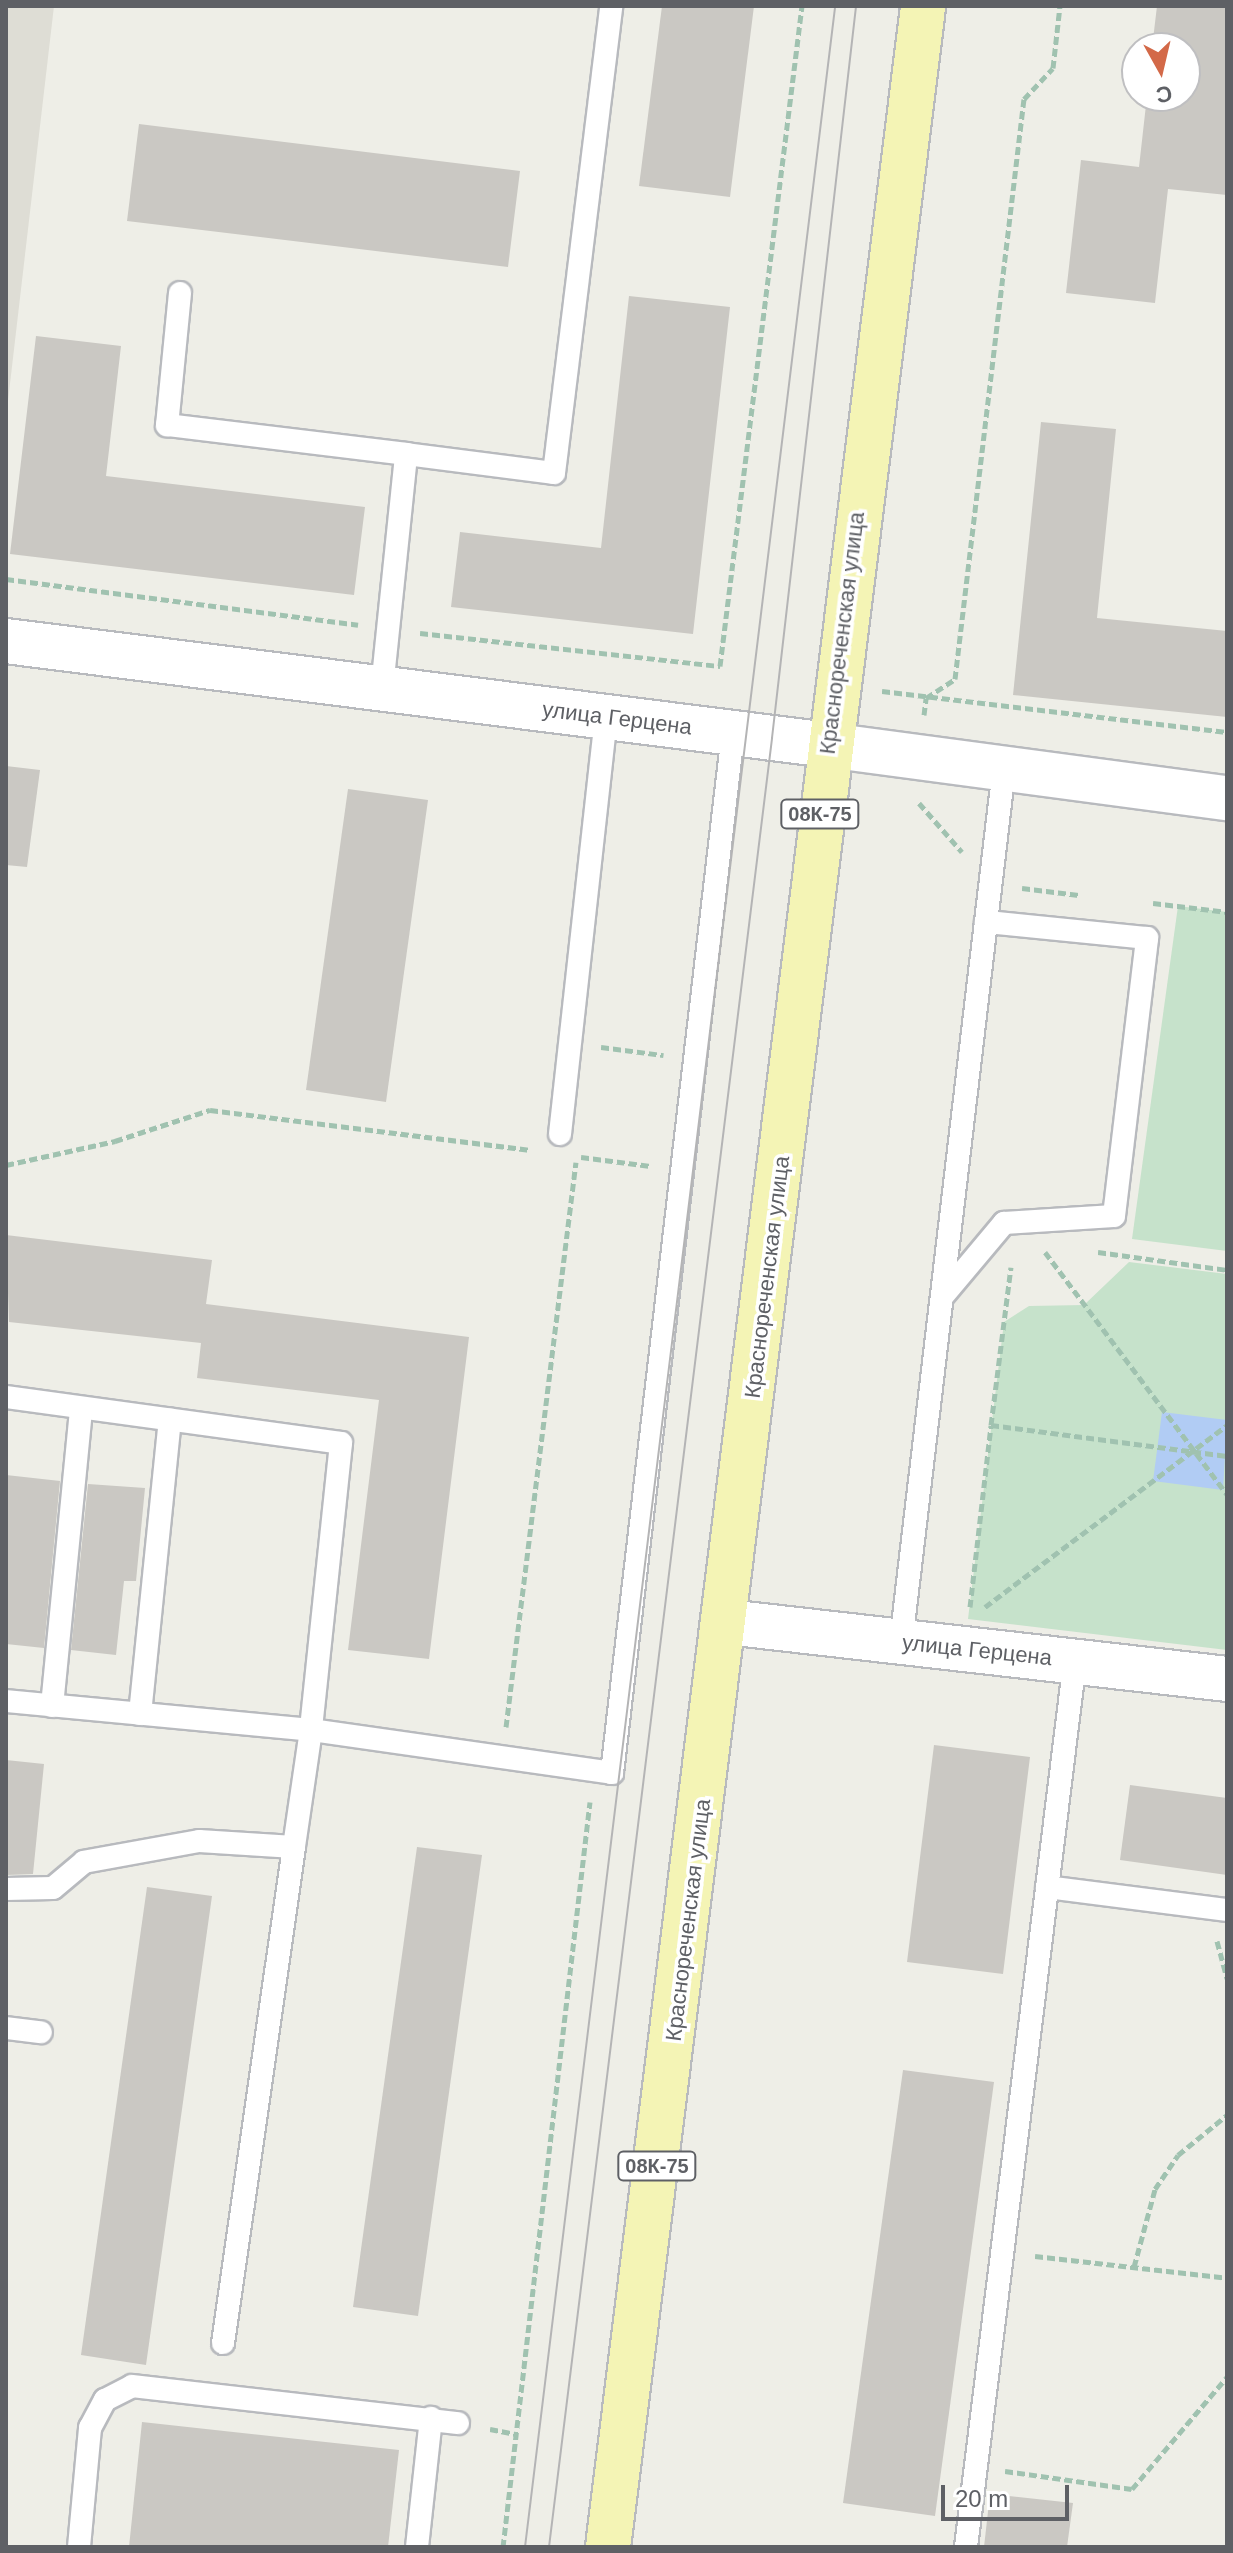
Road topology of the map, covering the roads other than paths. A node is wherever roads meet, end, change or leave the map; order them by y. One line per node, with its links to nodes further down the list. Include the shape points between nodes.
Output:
1 (611, 6): 4 (lane, via 554,473)
2 (923, 6): 9 (main road, Краснореченская улица / 08К-75)
3 (180, 293): 4 (lane, via 167,425)
4 (406, 454): 6 (lane)
5 (6, 641): 6 (street, улица Герцена)
6 (382, 688): 7 (street, улица Герцена)
7 (606, 717): 8 (street, улица Герцена); 13 (lane)
8 (733, 733): 9 (street, улица Герцена); 25 (lane, via 612,1773)
9 (828, 745): 10 (street, улица Герцена); 18 (main road, Краснореченская улица / 08К-75)
10 (1004, 769): 11 (street, улица Герцена); 12 (lane)
11 (1227, 798)
12 (986, 922): 14 (lane); 14 (lane, via 1147,938 1144,969 1114,1216 1004,1223)
13 (562, 1144)
14 (942, 1297): 19 (lane)
15 (6, 1397): 16 (lane)
16 (81, 1408): 17 (lane); 23 (lane)
17 (170, 1420): 24 (lane); 25 (lane, via 341,1443)
18 (727, 1622): 19 (street, улица Герцена); 37 (main road, Краснореченская улица / 08К-75)
19 (901, 1642): 20 (street, улица Герцена)
20 (1075, 1661): 21 (street, улица Герцена); 27 (lane)
21 (1227, 1679)
22 (6, 1701): 23 (lane)
23 (52, 1706): 24 (lane)
24 (140, 1714): 25 (lane)
25 (311, 1730): 26 (lane)
26 (294, 1847): 28 (lane, via 199,1841 84,1862 53,1888); 32 (lane)
27 (1047, 1887): 29 (lane); 38 (lane)
28 (6, 1889)
29 (1227, 1910)
30 (6, 2028): 31 (lane)
31 (41, 2032)
32 (223, 2343)
33 (431, 2418): 34 (lane); 35 (lane, via 132,2386 105,2400 90,2428); 36 (lane)
34 (458, 2423)
35 (79, 2547)
36 (417, 2547)
37 (608, 2547)
38 (966, 2547)

